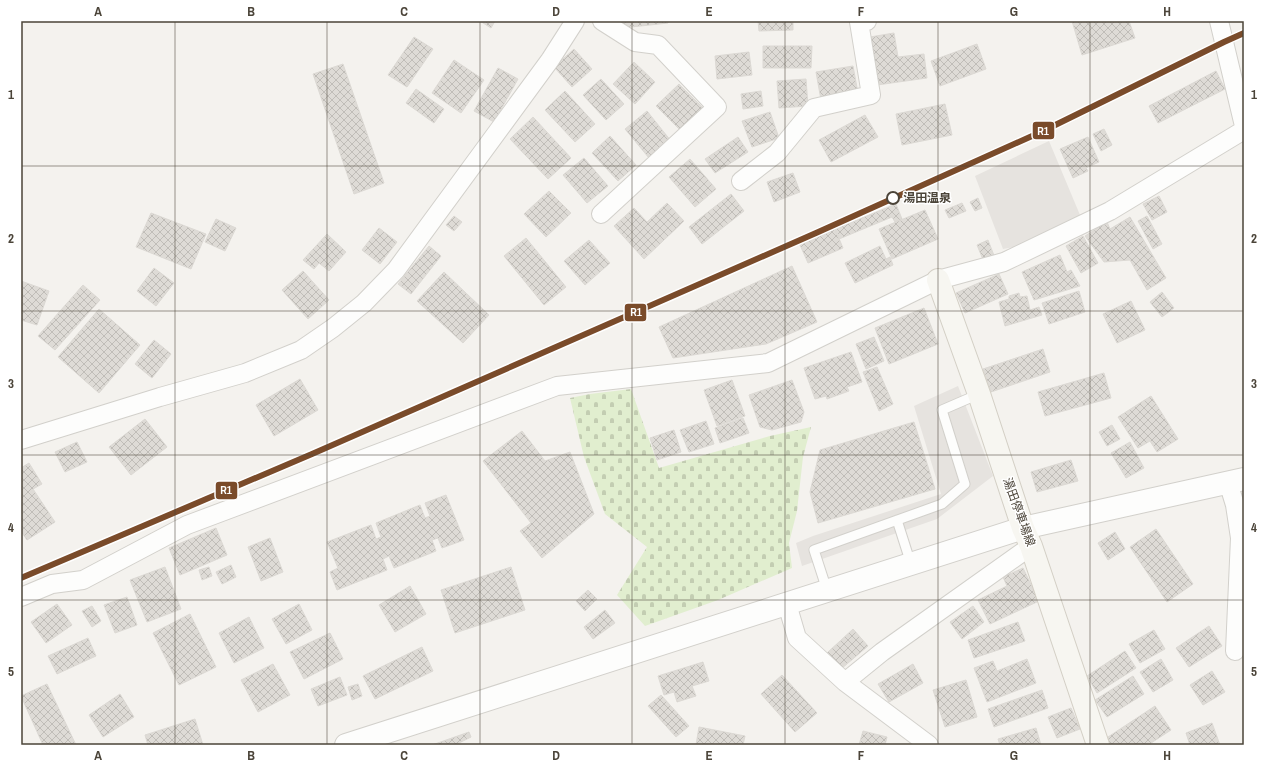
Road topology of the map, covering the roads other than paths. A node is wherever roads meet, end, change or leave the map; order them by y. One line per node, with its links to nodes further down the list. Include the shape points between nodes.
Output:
1 (575, 21): 11 (street, via 550,60 396,270 364,303 333,328 301,350 245,373)
2 (602, 21): 8 (street, via 635,42 658,45 716,107)
3 (867, 21): 7 (street, via 859,22 871,95 814,108 777,153)
4 (1219, 21): 5 (street)
5 (1244, 126)
6 (1244, 130): 9 (street, via 1110,211 1004,262)
7 (741, 181)
8 (601, 214)
9 (938, 280): 10 (main road, 湯田停車場線); 17 (street, via 768,363 557,386 187,525 83,580 52,584)
10 (978, 394): 13 (lane, via 942,410 965,484 942,504); 14 (main road, 湯田停車場線)
11 (21, 440)
12 (1236, 480): 14 (street); 19 (street, via 1240,538)
13 (897, 520): 15 (lane); 16 (lane, via 814,550)
14 (1027, 537): 15 (street); 20 (street); 23 (main road, 湯田停車場線)
15 (911, 564): 16 (street)
16 (827, 590): 18 (street)
17 (21, 596)
18 (787, 604): 20 (street, via 797,638); 21 (street)
19 (1235, 651)
20 (845, 682): 22 (street)
21 (346, 745)
22 (929, 745)
23 (1098, 745)

